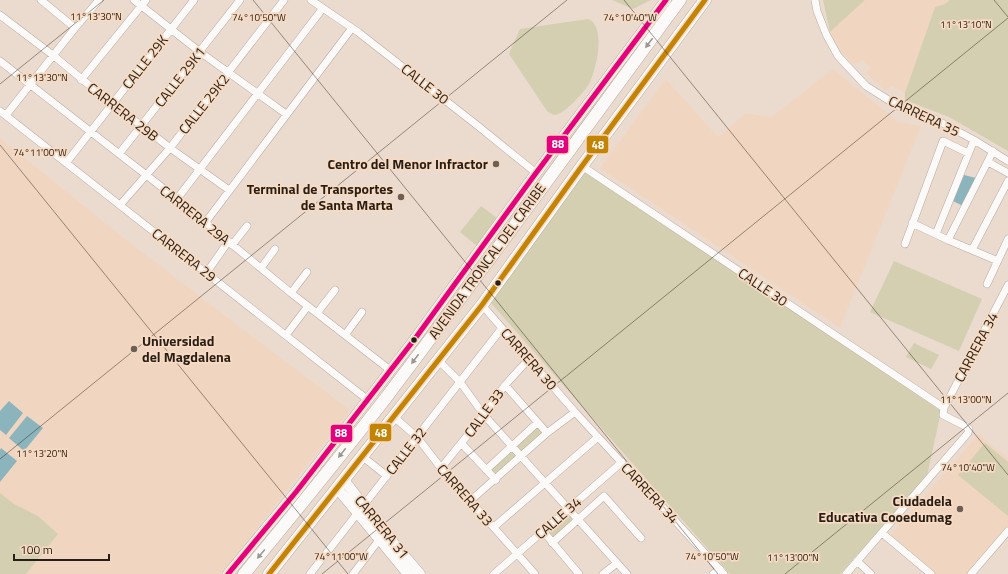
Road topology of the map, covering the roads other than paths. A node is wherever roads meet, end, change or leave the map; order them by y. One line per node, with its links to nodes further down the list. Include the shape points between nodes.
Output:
1 (41, 0): 12 (street)
2 (99, 0): 16 (street)
3 (134, 0): 13 (street)
4 (194, 0): 18 (street, CALLE 29K)
5 (240, 0): 19 (street, CALLE 29K1)
6 (284, 0): 22 (street, CALLE 29K2)
7 (311, 0): 14 (street, CALLE 30)
8 (666, 0): 41 (street)
9 (680, 0): 115 (highway, AVENIDA TRONCAL DEL CARIBE, one-way to 115, via 384,400)
10 (705, 0): 39 (highway, AVENIDA TRONCAL DEL CARIBE)
11 (815, 0): 31 (street, CARRERA 35, via 826,34 838,56 866,86 898,106 933,118)
12 (50, 3): 16 (street)
13 (143, 3): 18 (street); 23 (street)
14 (323, 8): 17 (street, CALLE 30); 25 (street)
15 (0, 15): 20 (street, CARRERA 29B)
16 (75, 28): 20 (street)
17 (352, 28): 28 (street); 41 (street, CALLE 30)
18 (170, 29): 19 (street); 26 (street, CALLE 29K)
19 (200, 52): 22 (street); 29 (street, CALLE 29K1)
20 (54, 56): 23 (street, CARRERA 29B); 24 (street)
21 (0, 61): 24 (street, CARRERA 29A)
22 (229, 72): 25 (street); 32 (street, CALLE 29K2)
23 (81, 80): 26 (street, CARRERA 29B)
24 (30, 85): 27 (street); 30 (street, CARRERA 29A)
25 (258, 93): 28 (street); 40 (street)
26 (112, 104): 29 (street, CARRERA 29B); 30 (street, CALLE 29K)
27 (3, 113): 38 (street, CARRERA 29)
28 (286, 114): 45 (street)
29 (142, 126): 32 (street, CARRERA 29B); 35 (street, CALLE 29K1)
30 (91, 132): 35 (street, CARRERA 29A); 38 (street, CALLE 29K)
31 (974, 140): 33 (street, CARRERA 35); 34 (street)
32 (170, 148): 40 (street, CARRERA 29B); 43 (street, CALLE 29K2)
33 (993, 152): 36 (street, CARRERA 35); 37 (street)
34 (968, 153): 49 (street, via 943,141); 51 (street)
35 (119, 154): 43 (street, CARRERA 29A)
36 (1008, 161)
37 (988, 162): 42 (street); 53 (street)
38 (66, 163): 47 (street, CARRERA 29)
39 (582, 166): 66 (highway, AVENIDA TRONCAL DEL CARIBE); 79 (street, CALLE 30)
40 (201, 169): 45 (street, CARRERA 29B); 46 (street)
41 (536, 173): 75 (street)
42 (1008, 173)
43 (147, 176): 46 (street, CARRERA 29A); 47 (street, CALLE 29K2)
44 (1008, 182): 57 (street)
45 (229, 190): 48 (street)
46 (177, 199): 48 (street, CARRERA 29A)
47 (120, 205): 60 (street, CARRERA 29)
48 (205, 223): 54 (street, CARRERA 29A)
49 (912, 223): 51 (street); 55 (street)
50 (247, 226): 54 (street)
51 (936, 234): 53 (street)
52 (1008, 239): 58 (street)
53 (948, 240): 57 (street)
54 (230, 243): 59 (street, CARRERA 29A); 60 (street)
55 (905, 244)
56 (275, 249): 59 (street)
57 (972, 250): 58 (street)
58 (998, 261): 62 (street)
59 (261, 268): 65 (street, CARRERA 29A)
60 (207, 272): 71 (street, CARRERA 29)
61 (307, 272): 65 (street)
62 (987, 284)
63 (1008, 286): 79 (street, CARRERA 34)
64 (335, 290): 69 (street)
65 (292, 293): 67 (street, CARRERA 29A)
66 (482, 305): 70 (street, CARRERA 30); 74 (highway, AVENIDA TRONCAL DEL CARIBE)
67 (308, 306): 69 (street, CARRERA 29A); 71 (street)
68 (362, 312): 72 (street)
69 (317, 313): 72 (street, CARRERA 29A)
70 (502, 328): 73 (street, CARRERA 30); 76 (street, CALLE 32)
71 (286, 335): 78 (street, CARRERA 29)
72 (345, 335): 75 (street, CARRERA 29A)
73 (529, 359): 77 (street, CALLE 33); 80 (street, CARRERA 30)
74 (438, 361): 76 (street); 82 (highway, AVENIDA TRONCAL DEL CARIBE)
75 (390, 370): 78 (street)
76 (460, 382): 81 (street); 86 (street, CALLE 32)
77 (504, 385): 81 (street, CALLE 33); 83 (street)
78 (368, 400): 114 (street)
79 (944, 408): 104 (street, CALLE 30, via 943,415 967,427 968,433)
80 (575, 412): 84 (street); 85 (street, CARRERA 34)
81 (484, 415): 87 (street, CALLE 33); 88 (street)
82 (394, 416): 86 (street, CARRERA 33); 89 (highway, AVENIDA TRONCAL DEL CARIBE)
83 (537, 423): 84 (street); 88 (street)
84 (547, 434): 90 (street)
85 (598, 436): 91 (street, CARRERA 34); 96 (street)
86 (418, 437): 92 (street, CARRERA 33); 94 (street, CALLE 32)
87 (462, 444): 92 (street, CALLE 33); 93 (street)
88 (511, 446): 90 (street); 93 (street)
89 (363, 456): 94 (street); 97 (highway, AVENIDA TRONCAL DEL CARIBE)
90 (522, 457): 95 (street); 96 (street)
91 (622, 462): 99 (street, CALLE 34); 112 (street, CARRERA 34)
92 (441, 468): 98 (street, CARRERA 33)
93 (486, 470): 95 (street)
94 (387, 476): 100 (street, CALLE 32)
95 (496, 480): 98 (street)
96 (545, 483): 99 (street); 102 (street)
97 (341, 484): 100 (street, CARRERA 31); 116 (highway, AVENIDA TRONCAL DEL CARIBE)
98 (470, 501): 102 (street, CARRERA 33)
99 (568, 509): 101 (street); 103 (street, CALLE 34)
100 (361, 510): 106 (street, CARRERA 31); 117 (street, CALLE 32)
101 (578, 519): 107 (street, via 604,496); 108 (street); 111 (street)
102 (494, 527): 109 (street, CARRERA 33)
103 (543, 531): 108 (street); 109 (street, CALLE 34)
104 (882, 533): 110 (street); 128 (street)
105 (1007, 533): 129 (street)
106 (382, 536): 113 (street); 118 (street, CARRERA 31); 119 (street, CARRERA 31)
107 (642, 538)
108 (552, 543): 122 (street)
109 (517, 554): 120 (street, CALLE 34); 121 (street, CARRERA 33)
110 (857, 561): 126 (street); 127 (street)
111 (617, 563): 123 (street); 124 (street)
112 (722, 571): 125 (street)
113 (356, 573)
114 (228, 574)
115 (244, 574)
116 (269, 574)
117 (310, 574)
118 (408, 574)
119 (420, 574)
120 (494, 574)
121 (535, 574)
122 (580, 574)
123 (603, 574)
124 (626, 574)
125 (713, 574)
126 (846, 574)
127 (872, 574)
128 (931, 574)
129 (971, 574)

